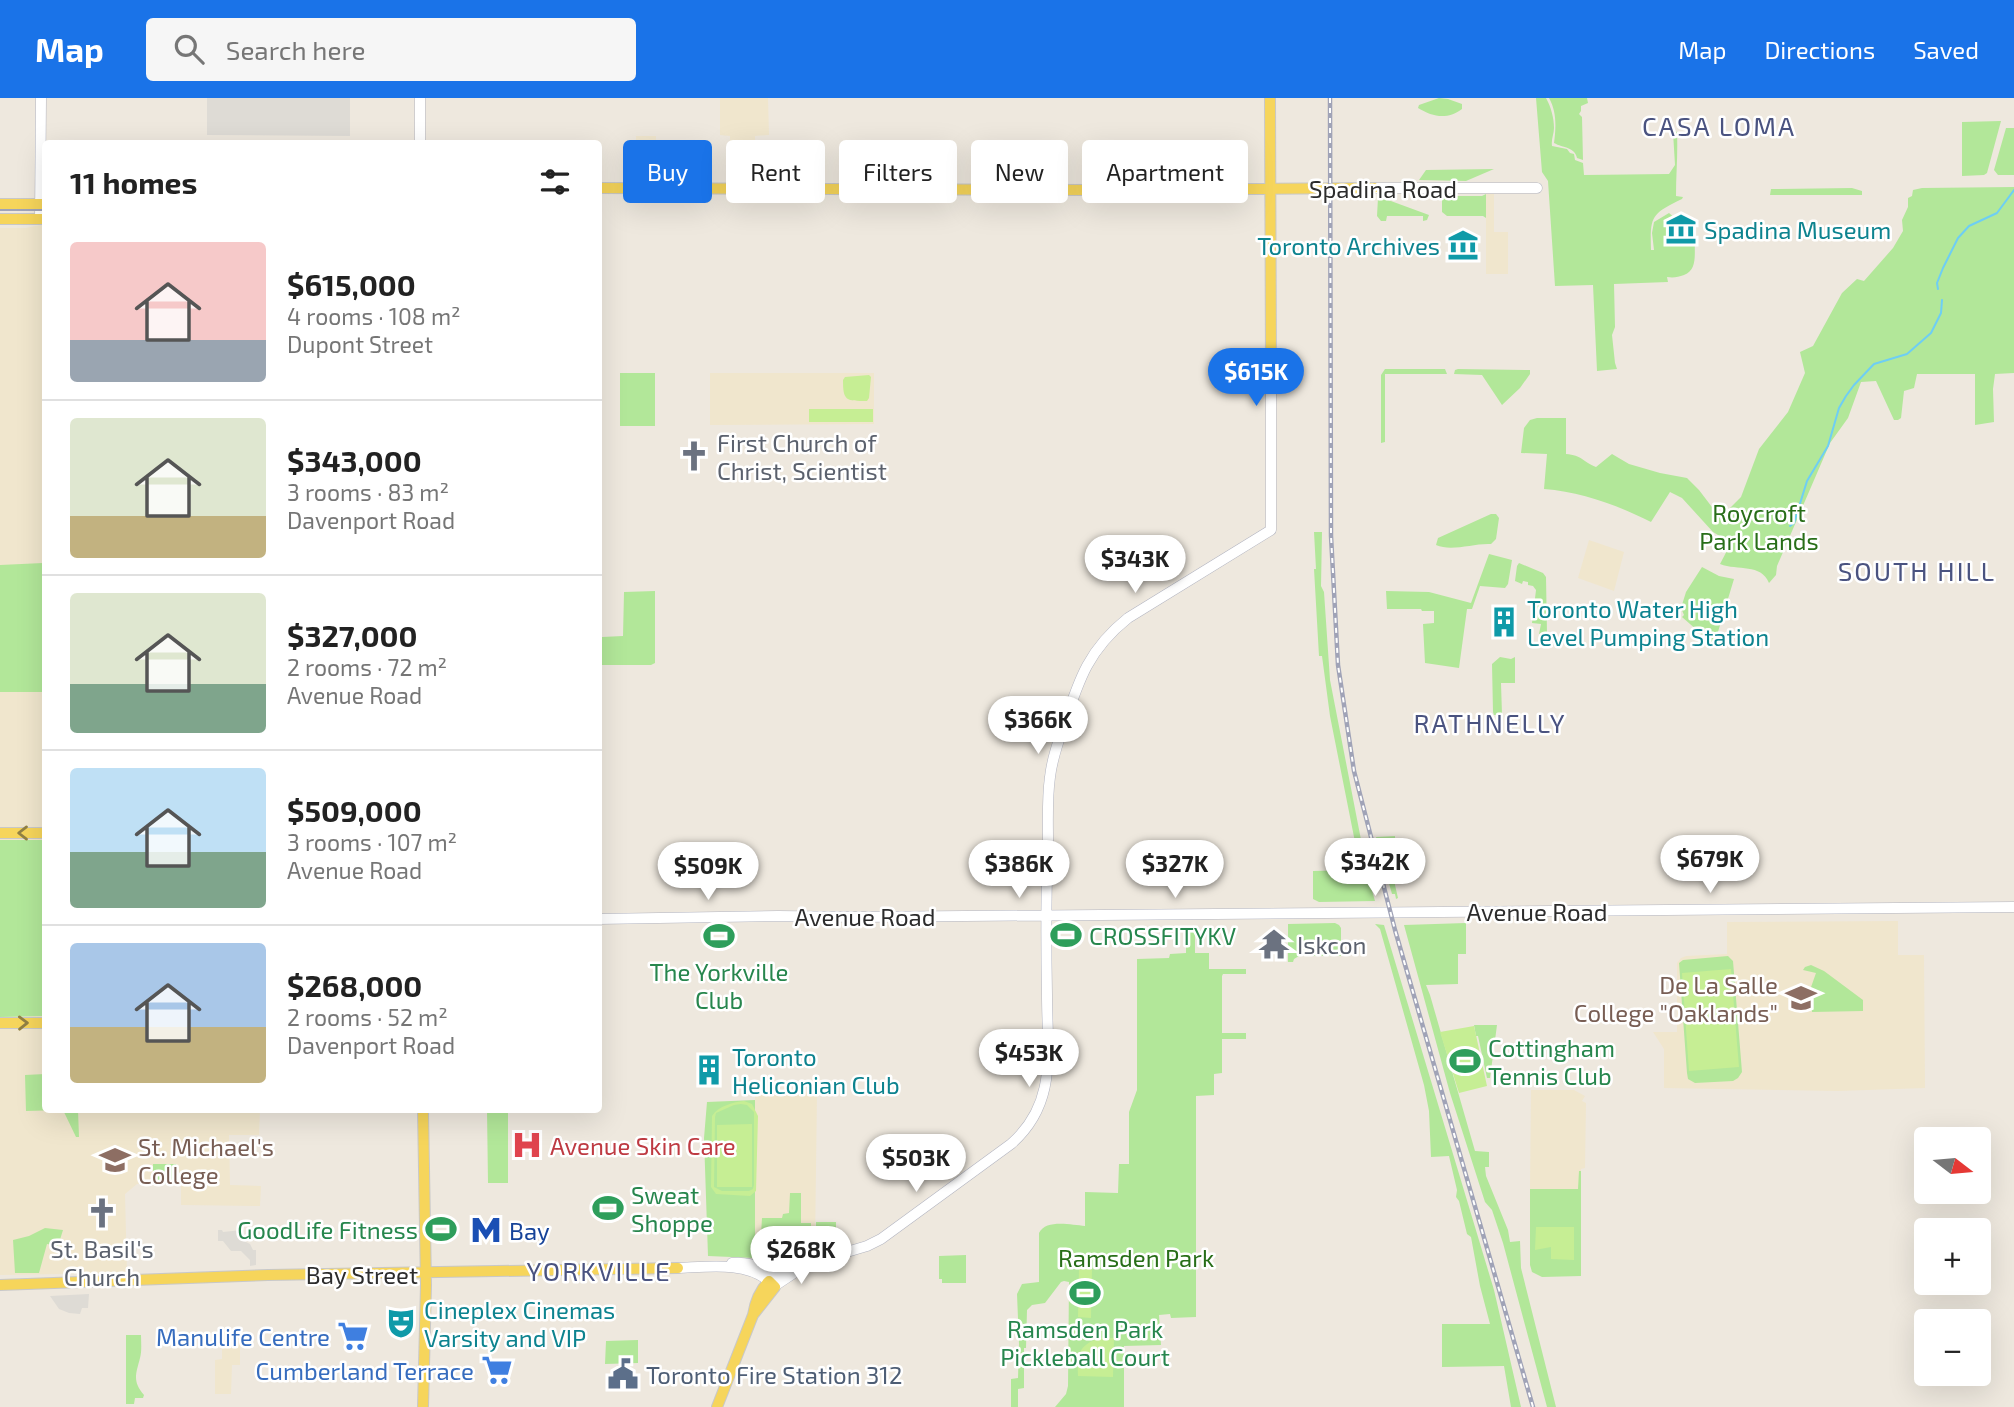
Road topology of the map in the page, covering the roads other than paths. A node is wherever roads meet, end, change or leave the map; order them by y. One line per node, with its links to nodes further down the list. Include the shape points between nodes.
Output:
1 (41, 98): 5 (main road)
2 (421, 98): 4 (main road)
3 (1270, 98): 7 (main road)
4 (420, 140)
5 (42, 151)
6 (602, 188): 7 (main road, Spadina Road)
7 (1270, 188): 8 (main road, Spadina Road); 14 (main road)
8 (1374, 188): 9 (main road, Spadina Road)
9 (1537, 188)
10 (0, 204): 11 (main road)
11 (42, 204)
12 (0, 219): 13 (main road)
13 (42, 219)
14 (1271, 365): 18 (main road, via 1271,530 1128,618 1091,656 1052,764)
15 (0, 833): 16 (main road, one-way to 15)
16 (42, 833)
17 (2014, 907): 18 (main road, Avenue Road)
18 (1046, 916): 19 (main road, Avenue Road); 25 (main road, via 1047,1071 1034,1119 1024,1133 881,1239 803,1265)
19 (602, 919)
20 (0, 1023): 21 (main road, one-way to 21)
21 (42, 1023)
22 (424, 1113): 24 (main road)
23 (678, 1268): 24 (main road, Bay Street); 25 (main road, Bay Street, via 725,1266)
24 (426, 1273): 26 (main road, Bay Street); 27 (main road)
25 (775, 1282): 28 (main road, via 762,1288 755,1302)
26 (0, 1285)
27 (423, 1407)
28 (717, 1407)

